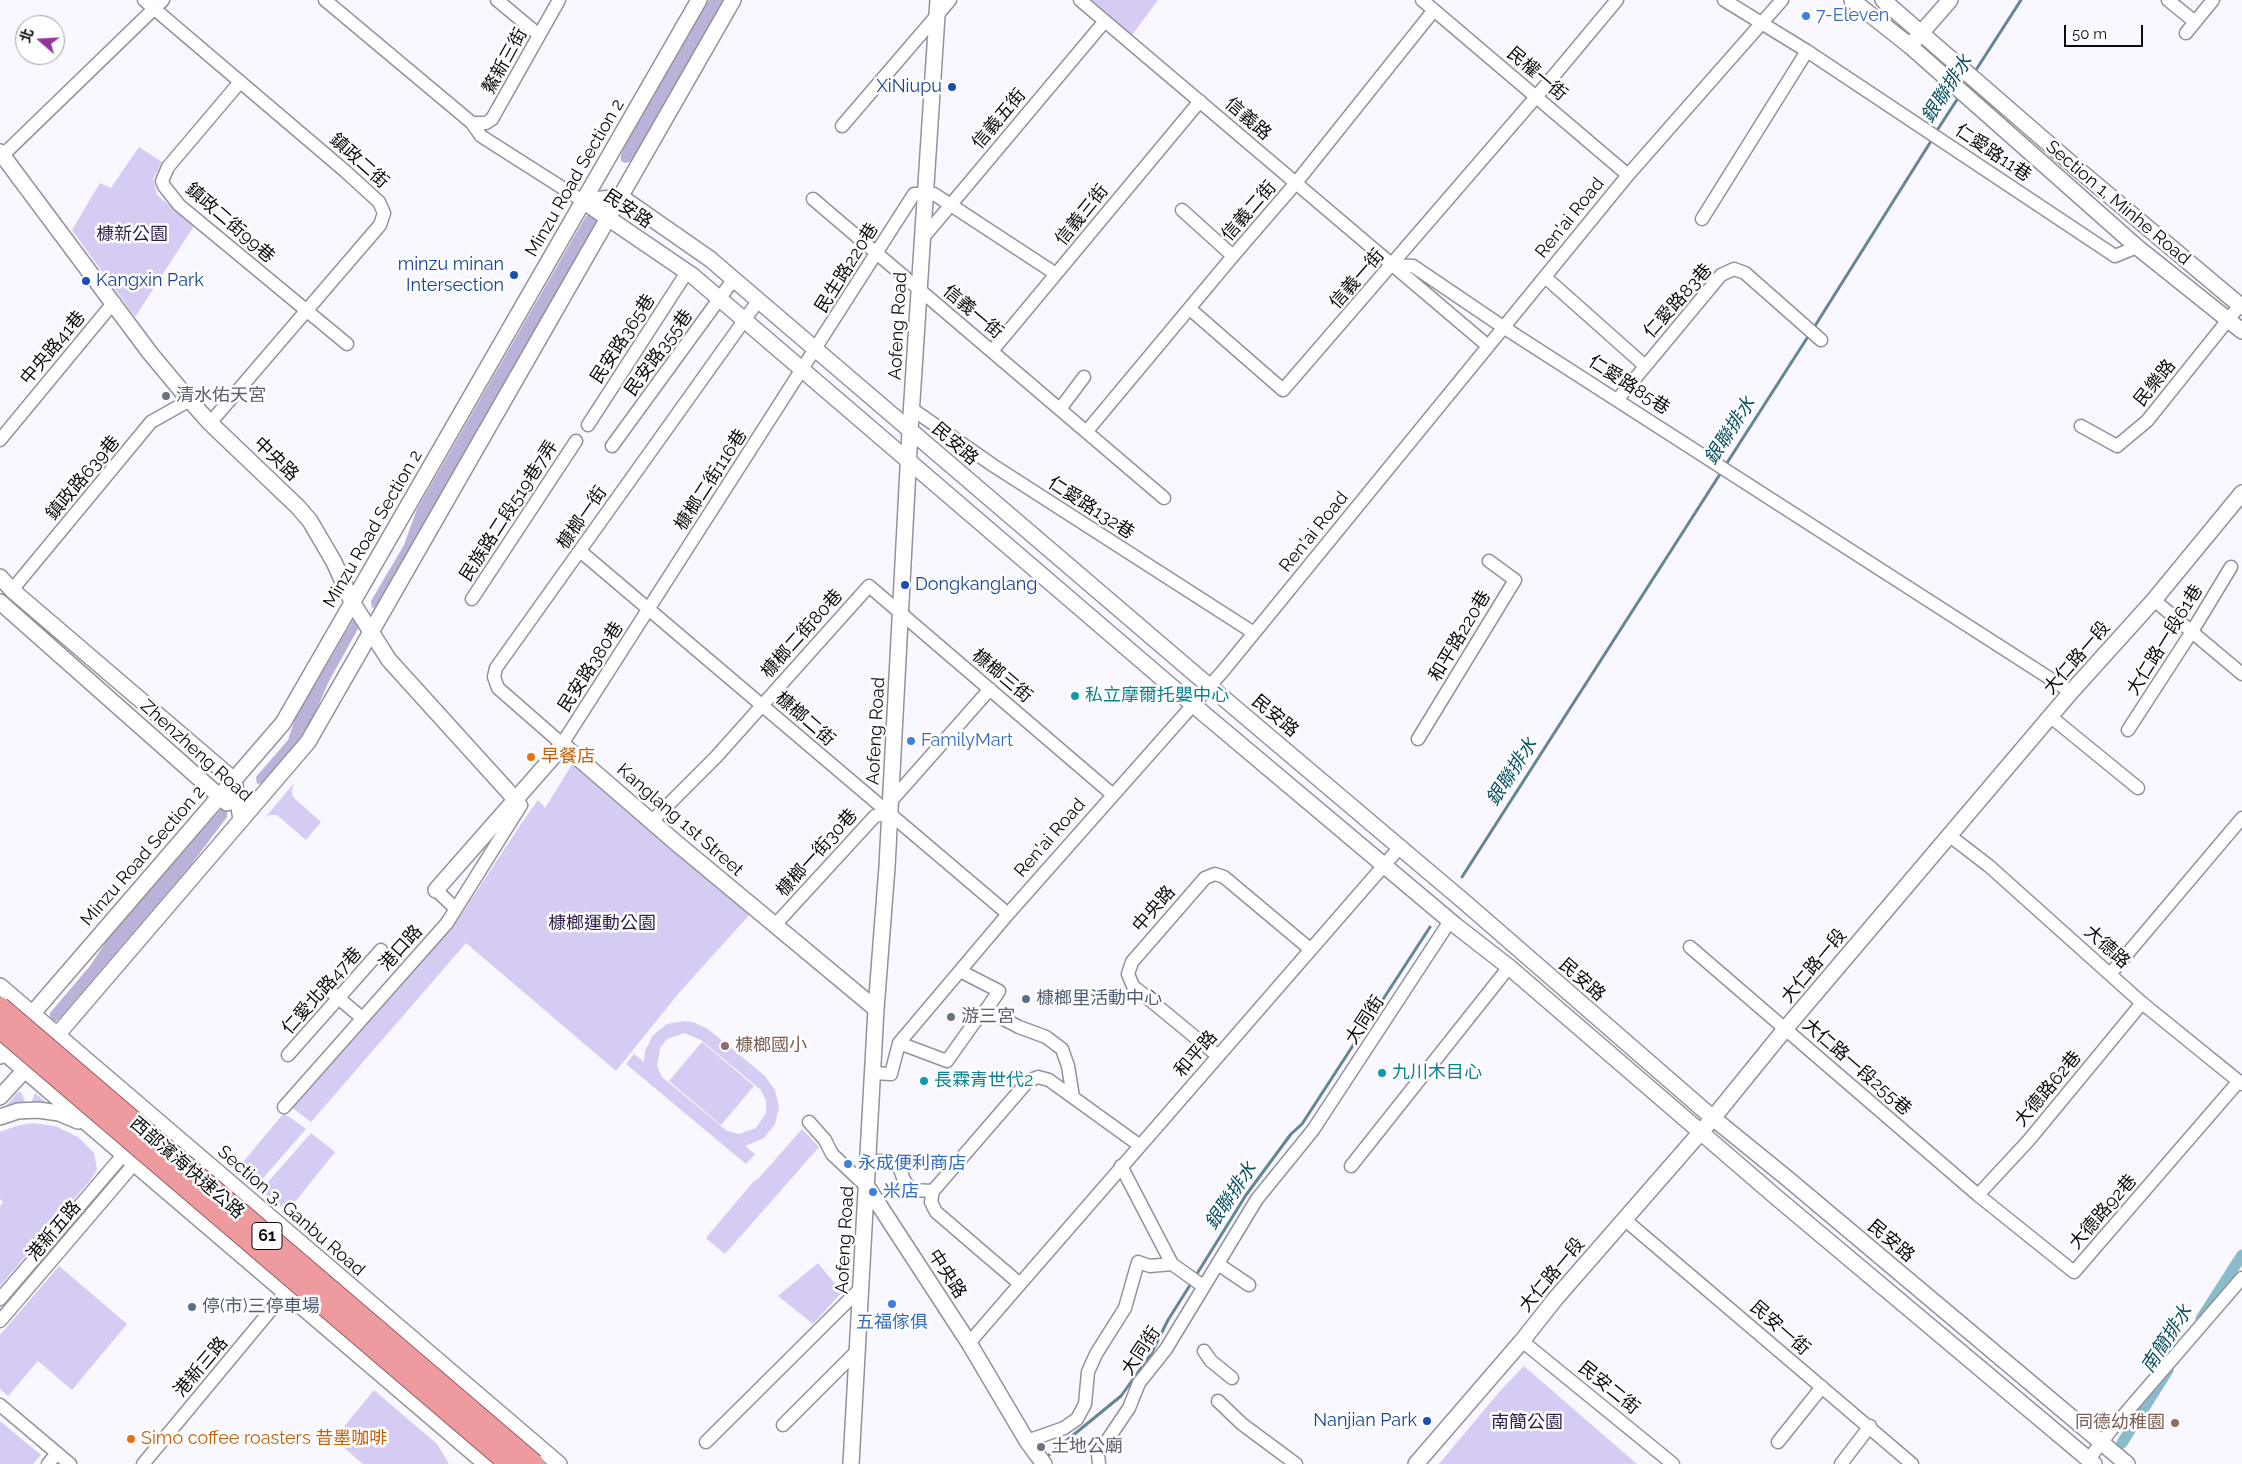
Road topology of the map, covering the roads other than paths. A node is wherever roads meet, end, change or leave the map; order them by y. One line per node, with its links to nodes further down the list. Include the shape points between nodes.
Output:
1 (325, 0): 32 (street)
2 (497, 0): 26 (street)
3 (559, 0): 26 (street, 鰲新三街)
4 (699, 0): 42 (street, Minzu Road Section 2)
5 (733, 0): 40 (street)
6 (938, 0): 20 (street, Aofeng Road)
7 (950, 0): 20 (street)
8 (1080, 0): 21 (street, 信義路)
9 (1422, 0): 19 (street, 民權一街)
10 (1617, 0): 30 (street, 信義一街)
11 (1724, 0): 23 (street, 仁愛路11巷)
12 (1782, 0): 23 (street, Ren'ai Road)
13 (1852, 0): 27 (street, Section 1, Minhe Road)
14 (1883, 0): 24 (street, Section 1, Minhe Road)
15 (1950, 0): 24 (street)
16 (2168, 0): 22 (street)
17 (2213, 0): 22 (street)
18 (153, 3): 29 (street, 鎮政二街); 34 (street)
19 (1434, 10): 30 (street, 民權一街); 37 (street, 信義二街)
20 (936, 20): 33 (street); 39 (street, Aofeng Road)
21 (1104, 21): 31 (street, 信義路); 43 (street, 信義五街)
22 (2195, 22): 25 (street)
23 (1762, 25): 28 (street, 仁愛路11巷); 36 (street, Ren'ai Road)
24 (1921, 33): 27 (street); 35 (street, Section 1, Minhe Road)
25 (2186, 33)
26 (539, 35): 32 (street, 鰲新三街, via 492,119 486,123)
27 (1910, 46): 38 (street, Section 1, Minhe Road)
28 (1807, 51): 46 (street); 48 (street, 仁愛路11巷, via 2115,256)
29 (240, 82): 62 (street, 鎮政二街, via 345,171 379,202 384,213 380,225); 62 (street, 鎮政二街99巷, via 168,167 162,181 179,205)
30 (1536, 97): 36 (street, 民權一街); 51 (street, 信義一街)
31 (1200, 101): 37 (street, 信義路); 53 (street, 信義三街)
32 (472, 123): 42 (street, via 481,136)
33 (842, 126)
34 (1, 154): 59 (street, 中央路)
35 (2080, 171): 38 (street); 60 (street, Section 1, Minhe Road)
36 (1628, 175): 54 (street, Ren'ai Road)
37 (1295, 184): 50 (street, 信義二街); 51 (street, 信義路)
38 (2066, 185): 48 (street, Section 1, Minhe Road)
39 (925, 194): 43 (street, via 934,194); 47 (street, Aofeng Road); 49 (street, 民生路220巷, via 914,194)
40 (621, 198): 42 (street, 民安路); 45 (street); 55 (street, 民安路, via 710,259)
41 (813, 199): 49 (street)
42 (583, 201): 45 (street, 民安路); 98 (street, Minzu Road Section 2)
43 (950, 205): 47 (street, 信義五街); 53 (street)
44 (1182, 210): 50 (street)
45 (610, 219): 52 (street, 民安路); 102 (street)
46 (1702, 219)
47 (922, 239): 56 (street, Aofeng Road)
48 (2137, 247): 64 (street, Section 1, Minhe Road)
49 (877, 253): 56 (street); 70 (street, 民生路220巷)
50 (1233, 256): 61 (street, 信義二街)
51 (1392, 265): 61 (street, 信義一街, via 1284,390); 65 (street, via 1413,266); 69 (street, 信義路)
52 (686, 272): 57 (street, 民安路); 80 (street, 民安路365巷)
53 (1056, 274): 71 (street, 信義三街)
54 (1545, 277): 65 (street, Ren'ai Road); 72 (street)
55 (734, 280): 57 (street, 民安路355巷); 58 (street, 民安路)
56 (919, 289): 71 (street, 信義一街); 78 (street, Aofeng Road)
57 (719, 299): 63 (street, 民安路); 86 (street, 民安路355巷)
58 (758, 301): 63 (street, 槺榔一街); 70 (street, 民安路)
59 (114, 302): 76 (street, 中央路, via 150,353); 84 (street, 中央路41巷)
60 (2241, 305): 64 (street, 民樂路)
61 (1190, 309): 83 (street, 信義二街)
62 (307, 312): 68 (street); 79 (street, 鎮政二街)
63 (744, 320): 73 (street, 民安路); 90 (street, 槺榔一街)
64 (2229, 320): 66 (street, Section 1, Minhe Road); 81 (street, 民樂路, via 2147,421 2117,446)
65 (1503, 327): 69 (street, Ren'ai Road); 75 (street, 仁愛路85巷)
66 (2242, 331)
67 (1815, 334): 72 (street, 仁愛路83巷, via 1745,274 1734,269 1721,274)
68 (347, 344)
69 (1488, 346): 103 (street, Ren'ai Road)
70 (816, 350): 73 (street, 民生路220巷); 82 (street, 民安路)
71 (992, 351): 77 (street, 信義一街)
72 (1644, 365): 75 (street, 仁愛路83巷)
73 (803, 370): 87 (street, 民安路); 100 (street, 槺榔二街116巷)
74 (1084, 377): 77 (street)
75 (1618, 399): 108 (street, 仁愛路85巷)
76 (190, 400): 79 (street, 中央路); 95 (street, 鎮政路639巷, via 151,422)
77 (1060, 409): 83 (street, 信義一街)
78 (912, 410): 82 (street, Aofeng Road); 103 (street, 仁愛路132巷)
79 (210, 423): 98 (street, 中央路, via 310,521)
80 (588, 425)
81 (2082, 426)
82 (910, 431): 87 (street, Aofeng Road); 106 (street, 民安路)
83 (1087, 431): 89 (street, 信義一街)
84 (0, 440)
85 (576, 441): 96 (street, 民族路二段519巷7弄)
86 (612, 446)
87 (909, 461): 101 (street, Aofeng Road); 109 (street, 民安路)
88 (2242, 493): 97 (street, 大仁路一段)
89 (1164, 498)
90 (580, 551): 100 (street, 槺榔二街); 114 (street, 槺榔一街, via 496,668 494,677 498,688)
91 (1489, 561): 113 (street, 和平路220巷, via 1515,580)
92 (2231, 567): 104 (street, 大仁路一段61巷)
93 (0, 577): 95 (street, Zhenzheng Road)
94 (869, 586): 101 (street, 槺榔三街); 110 (street, 槺榔二街80巷)
95 (12, 590): 115 (street, Zhenzheng Road)
96 (472, 600)
97 (2154, 600): 104 (street); 108 (street, 大仁路一段)
98 (352, 602): 102 (street, 中央路); 115 (street, Minzu Road Section 2, via 283,723)
99 (1, 604): 118 (street, Zhenzheng Road)
100 (650, 610): 110 (street, 槺榔二街); 114 (street, 民安路380巷)
101 (901, 614): 107 (street, 槺榔三街); 120 (street, Aofeng Road)
102 (371, 632): 119 (street, 中央路, via 389,660); 122 (street, via 308,742)
103 (1254, 633): 106 (street, Ren'ai Road)
104 (2191, 633): 105 (street); 112 (street, 大仁路一段61巷)
105 (2242, 674)
106 (1209, 686): 109 (street, Ren'ai Road); 125 (street, 民安路)
107 (990, 689): 117 (street, 槺榔三街); 120 (street)
108 (2071, 692): 111 (street, 大仁路一段)
109 (1193, 704): 117 (street, Ren'ai Road); 126 (street, 民安路)
110 (762, 705): 120 (street, 槺榔二街); 123 (street, 槺榔二街80巷)
111 (2051, 716): 116 (street); 124 (street, 大仁路一段)
112 (2128, 730)
113 (1418, 739)
114 (562, 744): 119 (street); 123 (street, Kanglang 1st Street)
115 (234, 780): 118 (street, Minzu Road Section 2); 122 (street, Zhenzheng Road)
116 (2138, 788)
117 (1112, 794): 129 (street, Ren'ai Road)
118 (221, 795): 122 (street, Zhenzheng Road); 145 (street, Minzu Road Section 2)
119 (516, 800): 127 (street); 128 (street, 港口路, via 521,805)
120 (890, 807): 129 (street, 槺榔二街); 131 (street, 槺榔一街30巷, via 875,816); 143 (street, Aofeng Road)
121 (2242, 818): 138 (street)
122 (242, 819): 149 (street)
123 (652, 821): 131 (street, Kanglang 1st Street)
124 (1950, 836): 138 (street, 大德路, via 1989,866); 147 (street, 大仁路一段)
125 (1400, 847): 126 (street, 和平路); 135 (street, 民安路)
126 (1384, 865): 130 (street, 民安路); 133 (street, 和平路)
127 (436, 890): 128 (street)
128 (456, 909): 146 (street, 港口路)
129 (1008, 914): 137 (street, Ren'ai Road)
130 (1450, 921): 136 (street, 民安路); 175 (street, 大同街, via 1307,1138 1257,1199)
131 (775, 926): 143 (street, Kanglang 1st Street)
132 (1690, 947): 147 (street, 大仁路一段255巷)
133 (1310, 949): 153 (street, 和平路); 153 (street, 中央路, via 1224,877 1215,874 1205,878 1138,955 1128,974 1133,986)
134 (381, 950): 140 (street, 仁愛北路47巷)
135 (1521, 952): 136 (street); 161 (street, 民安路)
136 (1509, 968): 164 (street, 民安路); 169 (street)
137 (960, 971): 144 (street, via 998,991); 150 (street, Ren'ai Road)
138 (2110, 974): 141 (street, 大德路)
139 (0, 986): 145 (street, Section 3, Ganbu Road)
140 (334, 994): 146 (street); 152 (street, 仁愛北路47巷)
141 (2142, 1003): 156 (street, 大德路); 172 (street, 大德路62巷, via 2029,1140)
142 (0, 1008): 200 (highway, 西部濱海快速公路 / 61, bridge)
143 (876, 1010): 155 (street, Aofeng Road)
144 (986, 1010): 150 (street, via 947,1062); 158 (street, via 1046,1036 1062,1050)
145 (32, 1014): 148 (street, Minzu Road Section 2); 149 (street, Section 3, Ganbu Road)
146 (362, 1018): 159 (street, 港口路)
147 (1786, 1028): 161 (street, 大仁路一段); 172 (street, 大仁路一段255巷)
148 (9, 1030): 151 (street, Minzu Road Section 2); 209 (highway, 西部濱海快速公路 / 61, bridge)
149 (57, 1034): 154 (street); 194 (street, Section 3, Ganbu Road)
150 (899, 1044): 155 (street, Ren'ai Road, via 891,1074)
151 (1, 1052): 154 (street)
152 (288, 1055)
153 (1218, 1056): 165 (street, 和平路)
154 (24, 1069): 157 (street); 163 (street)
155 (873, 1073): 167 (street, Aofeng Road)
156 (2240, 1083): 172 (street, 大德路92巷, via 2074,1272)
157 (0, 1097)
158 (1074, 1097): 165 (street); 171 (street, via 1049,1080 1038,1077 1028,1081)
159 (284, 1107)
160 (0, 1117): 163 (street, via 44,1110)
161 (1712, 1118): 164 (street, 大仁路一段); 198 (street, 民安路, via 1788,1178)
162 (809, 1122): 170 (street, 中央路, via 832,1154)
163 (90, 1126): 166 (street)
164 (1700, 1132): 173 (street, 大仁路一段); 202 (street, 民安路)
165 (1139, 1145): 168 (street, 和平路)
166 (129, 1159): 181 (street); 182 (street, 港新五路); 183 (street, 港新五路)
167 (868, 1161): 170 (street, Aofeng Road); 171 (street, via 886,1161 899,1167 911,1190)
168 (1121, 1166): 174 (street); 177 (street, 和平路)
169 (1351, 1166)
170 (868, 1188): 180 (street, Aofeng Road); 185 (street, 中央路)
171 (933, 1191): 177 (street, via 931,1202 936,1212)
172 (1978, 1195)
173 (1624, 1219): 184 (street, 大仁路一段); 189 (street, 民安一街)
174 (1172, 1264): 179 (street); 195 (street, via 1150,1266 1138,1262 1125,1308 1088,1372 1085,1404 1077,1419 1064,1428)
175 (1218, 1264): 178 (street); 179 (street, 大同街)
176 (2242, 1278): 198 (street)
177 (1020, 1284): 185 (street, 和平路)
178 (1249, 1285)
179 (1203, 1286): 213 (street, 大同街, via 1166,1349 1139,1383 1129,1408 1098,1454)
180 (862, 1287): 187 (street, Aofeng Road); 196 (street)
181 (285, 1293): 206 (street, 港新三路); 207 (street)
182 (0, 1299)
183 (0, 1322)
184 (1522, 1341): 215 (street, 大仁路一段); 216 (street, 民安二街)
185 (969, 1343): 195 (street, 中央路)
186 (1204, 1350): 188 (street, via 1211,1361)
187 (857, 1351): 192 (street); 212 (street, Aofeng Road)
188 (1232, 1378)
189 (1822, 1387): 193 (street, 民安一街); 197 (street)
190 (1218, 1401): 214 (street, via 1242,1424)
191 (0, 1405): 199 (street)
192 (783, 1425)
193 (1870, 1426): 217 (street); 218 (street, 民安一街)
194 (522, 1432): 200 (street, Section 3, Ganbu Road); 208 (street)
195 (1027, 1441): 201 (street, 中央路)
196 (706, 1442)
197 (1778, 1442)
198 (2101, 1442): 202 (street); 203 (street, 民安路)
199 (57, 1454): 204 (street); 205 (street)
200 (536, 1455): 210 (street); 211 (street, Section 3, Ganbu Road)
201 (1042, 1461)
202 (2092, 1462)
203 (2125, 1463)
204 (48, 1464)
205 (70, 1464)
206 (143, 1464)
207 (486, 1464)
208 (495, 1464)
209 (510, 1464)
210 (524, 1464)
211 (559, 1464)
212 (851, 1464)
213 (1098, 1464)
214 (1296, 1464)
215 (1416, 1464)
216 (1673, 1464)
217 (1841, 1464)
218 (1912, 1464)

